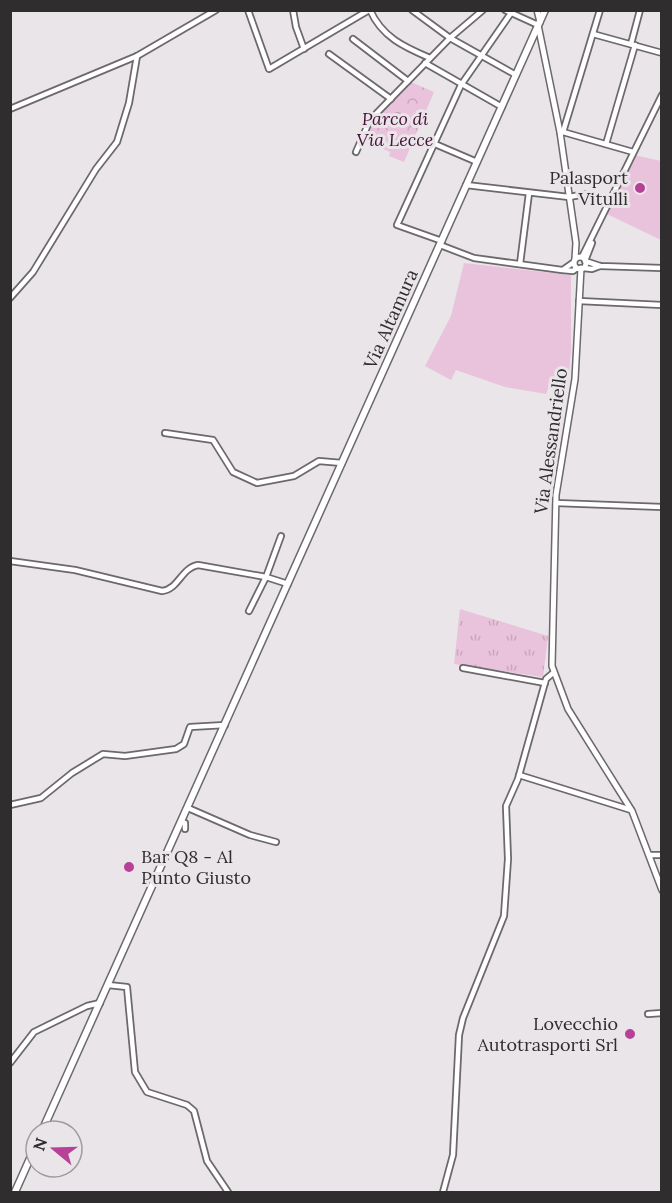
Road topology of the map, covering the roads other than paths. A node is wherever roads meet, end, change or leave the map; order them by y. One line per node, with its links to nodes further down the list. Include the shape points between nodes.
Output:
1 (216, 10): 21 (street)
2 (248, 10): 18 (street, via 269,69)
3 (293, 10): 18 (street)
4 (369, 10): 18 (street); 23 (street, via 381,30 396,42)
5 (412, 10): 15 (street)
6 (483, 10): 15 (street)
7 (505, 10): 12 (street)
8 (537, 10): 13 (street, Via Alessandriello)
9 (545, 10): 13 (main road, Via Altamura)
10 (600, 10): 14 (street)
11 (639, 10): 17 (street)
12 (511, 14): 13 (street); 22 (street)
13 (539, 23): 25 (main road, Via Altamura); 32 (street, Via Alessandriello)
14 (593, 34): 17 (street); 32 (street)
15 (450, 38): 22 (street); 23 (street)
16 (353, 39): 26 (street)
17 (633, 44): 19 (street); 34 (street)
18 (304, 49)
19 (662, 53)
20 (329, 54): 29 (street)
21 (137, 56): 31 (street); 46 (street, via 117,142 33,272)
22 (481, 56): 25 (street); 27 (street)
23 (430, 58): 24 (street)
24 (425, 63): 26 (street); 27 (street)
25 (516, 75): 30 (main road, Via Altamura)
26 (408, 81): 29 (street)
27 (461, 85): 30 (street); 33 (street)
28 (662, 95): 36 (street)
29 (391, 99): 35 (street, via 370,120)
30 (502, 107): 37 (main road, Via Altamura)
31 (10, 109)
32 (561, 132): 34 (street); 40 (street, Via Alessandriello)
33 (435, 144): 37 (street); 42 (street, via 396,225)
34 (606, 144): 36 (street)
35 (356, 152)
36 (633, 152): 41 (street)
37 (477, 162): 38 (main road, Via Altamura)
38 (466, 185): 39 (street); 42 (main road, Via Altamura)
39 (529, 192): 40 (street); 44 (street)
40 (569, 197): 41 (street, via 586,194); 43 (street, Via Alessandriello)
41 (610, 201): 43 (street)
42 (441, 243): 44 (street, via 474,258); 50 (main road, Via Altamura)
43 (580, 263): 44 (street, via 562,270); 45 (street); 47 (street, Via Alessandriello)
44 (520, 264)
45 (662, 268)
46 (10, 298)
47 (579, 301): 48 (street); 51 (street, Via Alessandriello, via 575,379)
48 (662, 305)
49 (165, 433): 50 (street, via 213,440 233,472 257,483 299,474 319,461)
50 (342, 463): 56 (main road, Via Altamura)
51 (556, 503): 52 (street); 59 (street, Via Alessandriello)
52 (662, 507)
53 (281, 536): 55 (street)
54 (10, 561): 55 (street, via 75,570 162,591 173,587 188,568 198,565)
55 (266, 577): 56 (street); 57 (street)
56 (288, 584): 61 (main road, Via Altamura)
57 (249, 611)
58 (463, 668): 60 (street)
59 (553, 673): 60 (street); 65 (street, via 573,718)
60 (545, 682): 62 (street)
61 (225, 725): 63 (street, via 190,727 184,744 176,749 125,756 103,754 41,798); 64 (main road, Via Altamura)
62 (519, 775): 65 (street); 81 (street, via 506,811 504,916 459,1035 453,1155)
63 (10, 805)
64 (188, 808): 66 (main road, Via Altamura); 68 (street)
65 (632, 810): 69 (street)
66 (182, 822): 67 (street); 72 (main road, Via Altamura)
67 (185, 829)
68 (276, 842)
69 (650, 855): 70 (street); 71 (street)
70 (662, 855)
71 (662, 890)
72 (108, 985): 73 (main road, Via Altamura); 80 (street, via 127,987 134,1066 143,1089 194,1111 207,1161)
73 (100, 1003): 76 (street, via 34,1032); 77 (main road, Via Altamura)
74 (662, 1013): 75 (street)
75 (648, 1014)
76 (10, 1063)
77 (47, 1119)
78 (24, 1172): 79 (main road)
79 (15, 1192)
80 (228, 1192)
81 (443, 1192)

